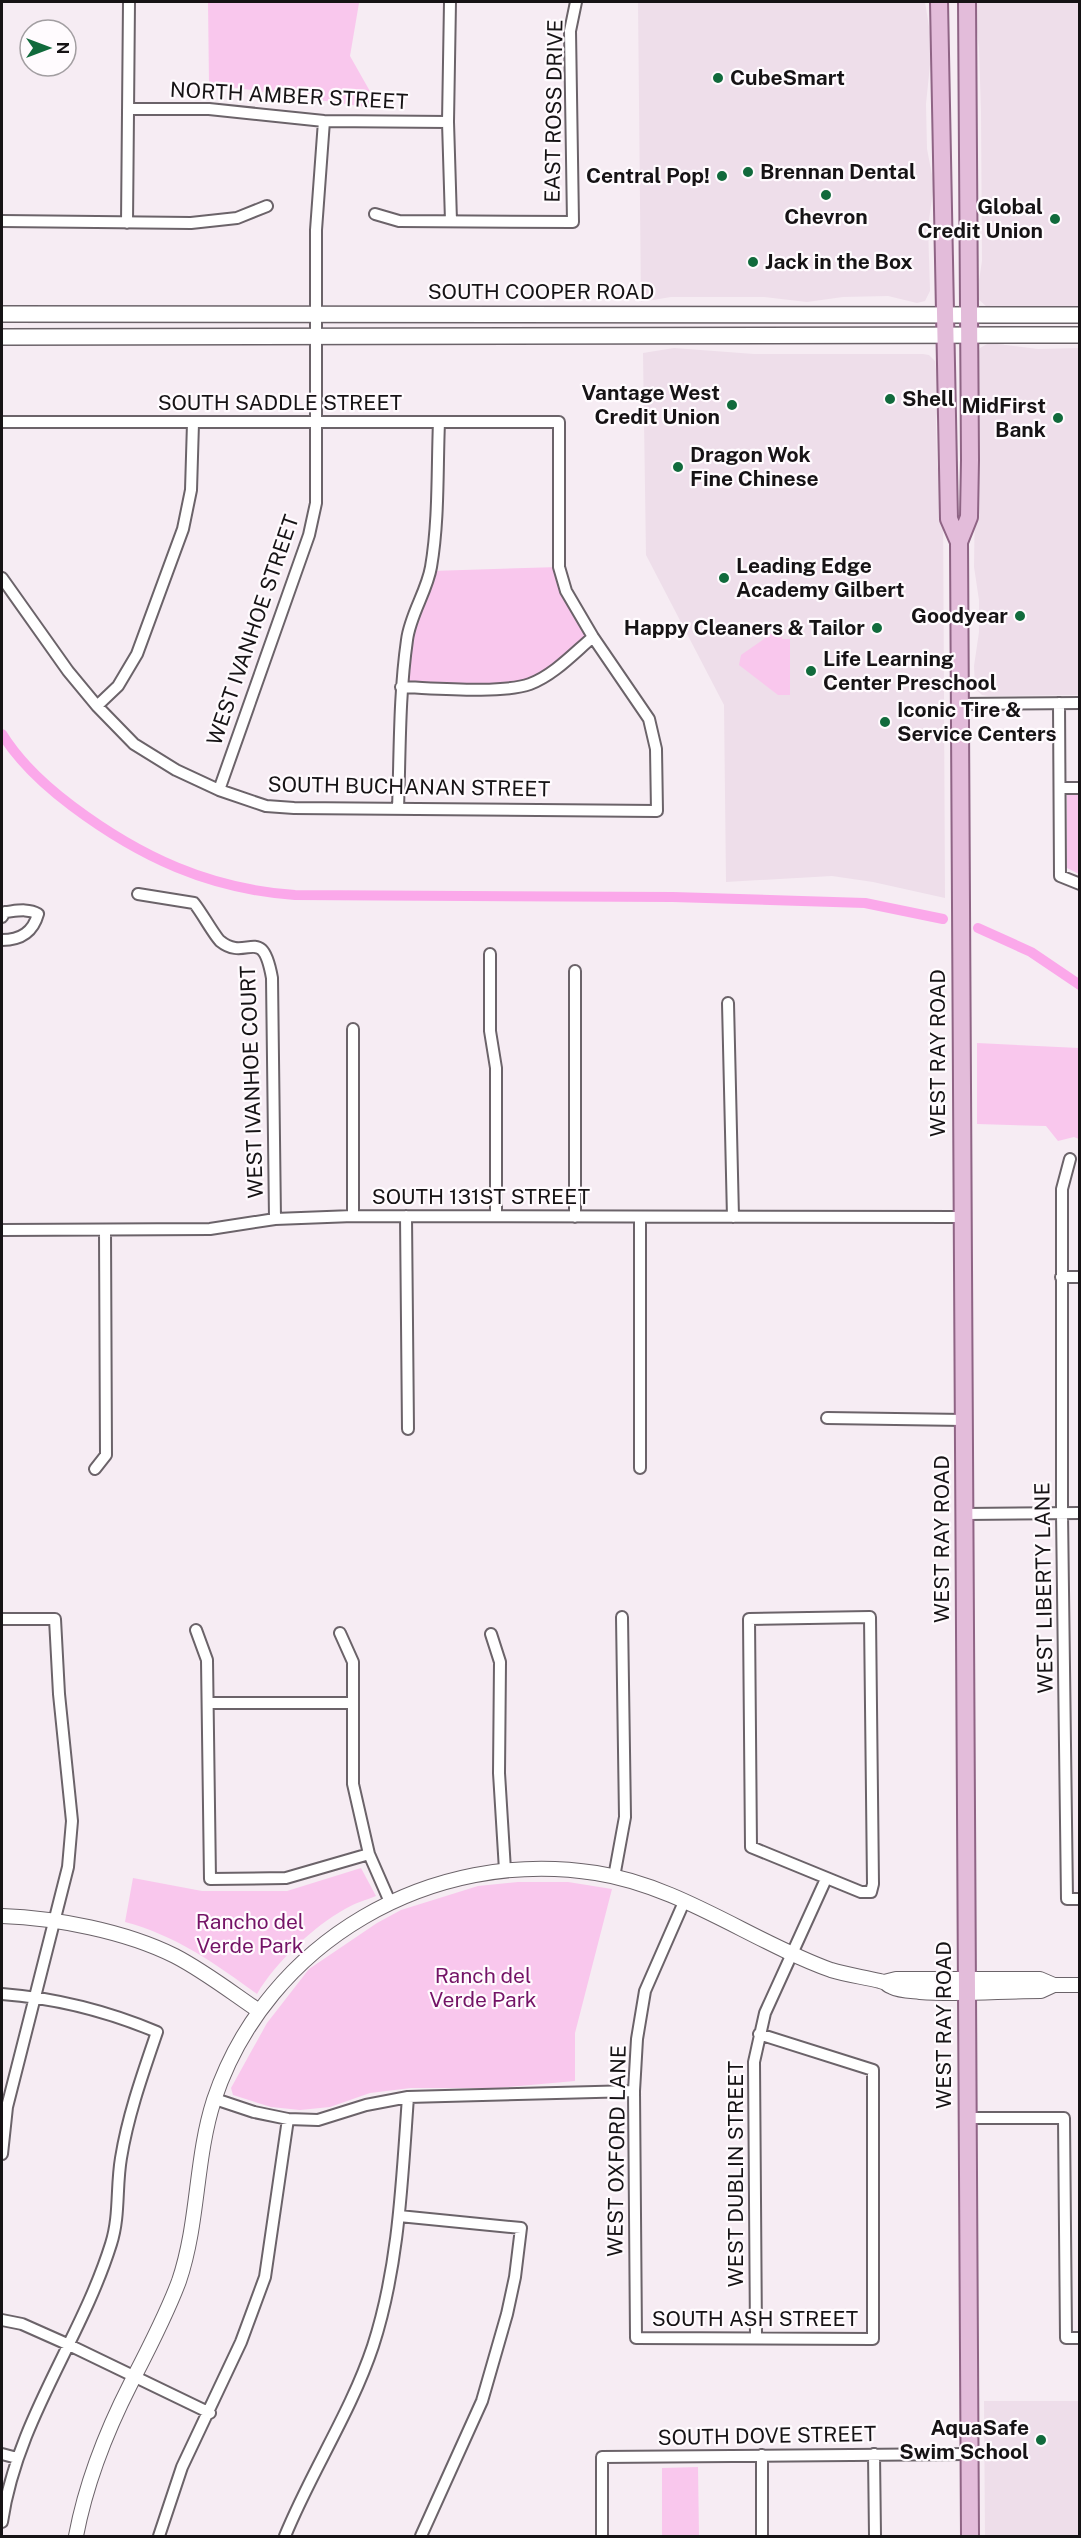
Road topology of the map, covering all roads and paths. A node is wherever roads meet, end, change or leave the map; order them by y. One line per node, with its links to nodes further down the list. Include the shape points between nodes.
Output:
1 (129, 2): 8 (street)
2 (450, 2): 10 (street)
3 (576, 2): 14 (street, EAST ROSS DRIVE, via 570,32 573,222)
4 (939, 2): 6 (main road, WEST RAY ROAD)
5 (968, 2): 7 (main road, WEST RAY ROAD)
6 (939, 28): 7 (main road); 19 (main road, WEST RAY ROAD)
7 (968, 28): 20 (main road, WEST RAY ROAD)
8 (128, 109): 9 (street, NORTH AMBER STREET, via 209,109); 15 (street)
9 (324, 121): 10 (street, NORTH AMBER STREET); 16 (street, WEST IVANHOE STREET, via 316,230)
10 (448, 122): 14 (street)
11 (267, 206): 15 (street, via 237,219)
12 (375, 214): 14 (street, via 399,221)
13 (2, 221): 15 (street)
14 (451, 221)
15 (127, 223)
16 (316, 312): 17 (main road, SOUTH COOPER ROAD); 18 (main road, SOUTH COOPER ROAD); 26 (street, WEST IVANHOE STREET)
17 (2, 314)
18 (658, 314): 19 (main road, SOUTH COOPER ROAD); 27 (main road)
19 (946, 315): 20 (main road, SOUTH COOPER ROAD); 22 (main road, WEST RAY ROAD)
20 (970, 315): 21 (main road, SOUTH COOPER ROAD); 23 (main road, WEST RAY ROAD)
21 (1080, 315)
22 (946, 335): 23 (main road); 27 (main road); 32 (main road, WEST RAY ROAD, via 949,519)
23 (970, 335): 24 (main road); 32 (main road, WEST RAY ROAD, via 969,517)
24 (1080, 335)
25 (2, 337): 26 (main road)
26 (316, 337): 27 (main road); 29 (street, WEST IVANHOE STREET)
27 (658, 337)
28 (2, 422): 31 (street, SOUTH SADDLE STREET)
29 (315, 422): 30 (street, SOUTH SADDLE STREET); 31 (street, SOUTH SADDLE STREET); 42 (street, WEST IVANHOE STREET, via 316,503 309,535)
30 (439, 422): 34 (street, SOUTH SADDLE STREET, via 559,422 558,567 566,591); 35 (street, via 431,571 407,637)
31 (193, 423): 39 (street, via 191,490 183,529 137,654 118,686)
32 (959, 542): 38 (main road, WEST RAY ROAD)
33 (2, 578): 39 (street, SOUTH BUCHANAN STREET)
34 (593, 637): 35 (street, via 530,684 510,688); 43 (street, SOUTH BUCHANAN STREET, via 649,719 656,749 657,811)
35 (401, 687): 43 (street)
36 (1059, 703): 37 (street); 38 (street); 40 (street)
37 (1080, 703)
38 (959, 704): 59 (main road, WEST RAY ROAD)
39 (97, 706): 42 (street, SOUTH BUCHANAN STREET, via 134,744)
40 (1060, 788): 41 (street); 44 (street, via 1060,876)
41 (1080, 788)
42 (219, 790): 43 (street, SOUTH BUCHANAN STREET, via 266,806)
43 (398, 809)
44 (1080, 885)
45 (138, 894): 60 (street, WEST IVANHOE COURT, via 194,903 222,943 257,947 268,956 272,978)
46 (2, 917): 47 (street, via 5,912 16,911 32,910 38,914 28,933)
47 (2, 940)
48 (490, 954): 55 (street, via 490,1031 496,1068)
49 (575, 971): 56 (street)
50 (728, 1002): 58 (street)
51 (353, 1029): 53 (street)
52 (1071, 1159): 63 (street, WEST LIBERTY LANE, via 1062,1189)
53 (353, 1216): 54 (street, SOUTH 131ST STREET); 60 (street, SOUTH 131ST STREET)
54 (406, 1216): 55 (street, SOUTH 131ST STREET); 67 (street)
55 (496, 1216): 56 (street, SOUTH 131ST STREET)
56 (575, 1217): 57 (street, SOUTH 131ST STREET)
57 (640, 1217): 58 (street, SOUTH 131ST STREET); 68 (street)
58 (733, 1217): 59 (street, SOUTH 131ST STREET)
59 (962, 1217): 66 (main road, WEST RAY ROAD)
60 (275, 1219): 62 (street, SOUTH 131ST STREET, via 210,1228)
61 (2, 1230): 62 (street, SOUTH 131ST STREET)
62 (105, 1230): 69 (street, via 106,1455)
63 (1061, 1277): 64 (street); 70 (street, WEST LIBERTY LANE)
64 (1080, 1277)
65 (827, 1418): 66 (street)
66 (964, 1420): 72 (main road, WEST RAY ROAD)
67 (408, 1429)
68 (640, 1468)
69 (95, 1469)
70 (1062, 1513): 71 (street); 72 (street); 84 (street, WEST LIBERTY LANE, via 1067,1899)
71 (1080, 1513)
72 (965, 1514): 90 (main road, WEST RAY ROAD)
73 (622, 1617): 82 (street, via 625,1817)
74 (2, 1619): 88 (street, via 55,1619 72,1821 68,1867)
75 (196, 1630): 78 (street, via 207,1660)
76 (340, 1633): 79 (street, via 353,1662)
77 (491, 1635): 81 (street, via 500,1662 499,1773)
78 (209, 1703): 79 (street); 80 (street, via 210,1879 286,1878)
79 (351, 1703): 80 (street, via 353,1784)
80 (369, 1854): 85 (street)
81 (506, 1870): 82 (street, via 553,1869); 85 (street, via 434,1884)
82 (614, 1877): 86 (street)
83 (826, 1879): 83 (street, via 871,1892 870,1617 749,1619 751,1847); 89 (street, WEST DUBLIN STREET)
84 (1080, 1899)
85 (390, 1902): 94 (street, via 322,1945)
86 (684, 1902): 89 (street); 96 (street, WEST OXFORD LANE, via 645,1991)
87 (2, 1916): 88 (street)
88 (54, 1922): 93 (street); 94 (street, via 146,1943 175,1956)
89 (793, 1952): 90 (street, via 830,1970 884,1982 896,1978); 95 (street, WEST DUBLIN STREET)
90 (967, 1985): 91 (street, via 1040,1979 1054,1985); 99 (main road, WEST RAY ROAD)
91 (1080, 1985)
92 (2, 1994): 93 (street)
93 (36, 1996): 101 (street, via 7,2107); 107 (street, via 116,2015 157,2032 129,2120 120,2162 119,2203 112,2242)
94 (259, 2011): 98 (street, via 232,2057)
95 (759, 2034): 105 (street, WEST DUBLIN STREET, via 754,2061); 105 (street, SOUTH ASH STREET, via 873,2070 873,2339)
96 (634, 2091): 97 (street); 104 (street, WEST OXFORD LANE)
97 (408, 2097): 100 (street, via 318,2120); 102 (street)
98 (215, 2099): 100 (street); 108 (street, via 199,2162 195,2207 179,2279)
99 (967, 2118): 106 (street, via 1064,2118 1066,2338); 112 (main road, WEST RAY ROAD)
100 (288, 2119): 109 (street, via 265,2277)
101 (2, 2154)
102 (399, 2216): 118 (street, via 386,2298 372,2347); 119 (street, via 521,2228 507,2314 482,2401)
103 (2, 2320): 107 (street, via 22,2324)
104 (636, 2338): 105 (street, SOUTH ASH STREET)
105 (756, 2338)
106 (1080, 2338)
107 (67, 2344): 108 (street); 114 (street)
108 (134, 2377): 109 (street); 116 (street, via 88,2483)
109 (210, 2413): 117 (street, via 182,2468)
110 (2, 2454): 114 (street)
111 (874, 2454): 112 (street, SOUTH DOVE STREET); 113 (street, SOUTH DOVE STREET); 122 (street)
112 (969, 2454): 123 (main road, WEST RAY ROAD)
113 (762, 2455): 120 (street, SOUTH DOVE STREET, via 602,2457); 121 (street)
114 (17, 2458): 115 (street)
115 (2, 2522)
116 (76, 2536)
117 (159, 2536)
118 (285, 2536)
119 (421, 2536)
120 (602, 2536)
121 (762, 2536)
122 (875, 2536)
123 (970, 2536)

